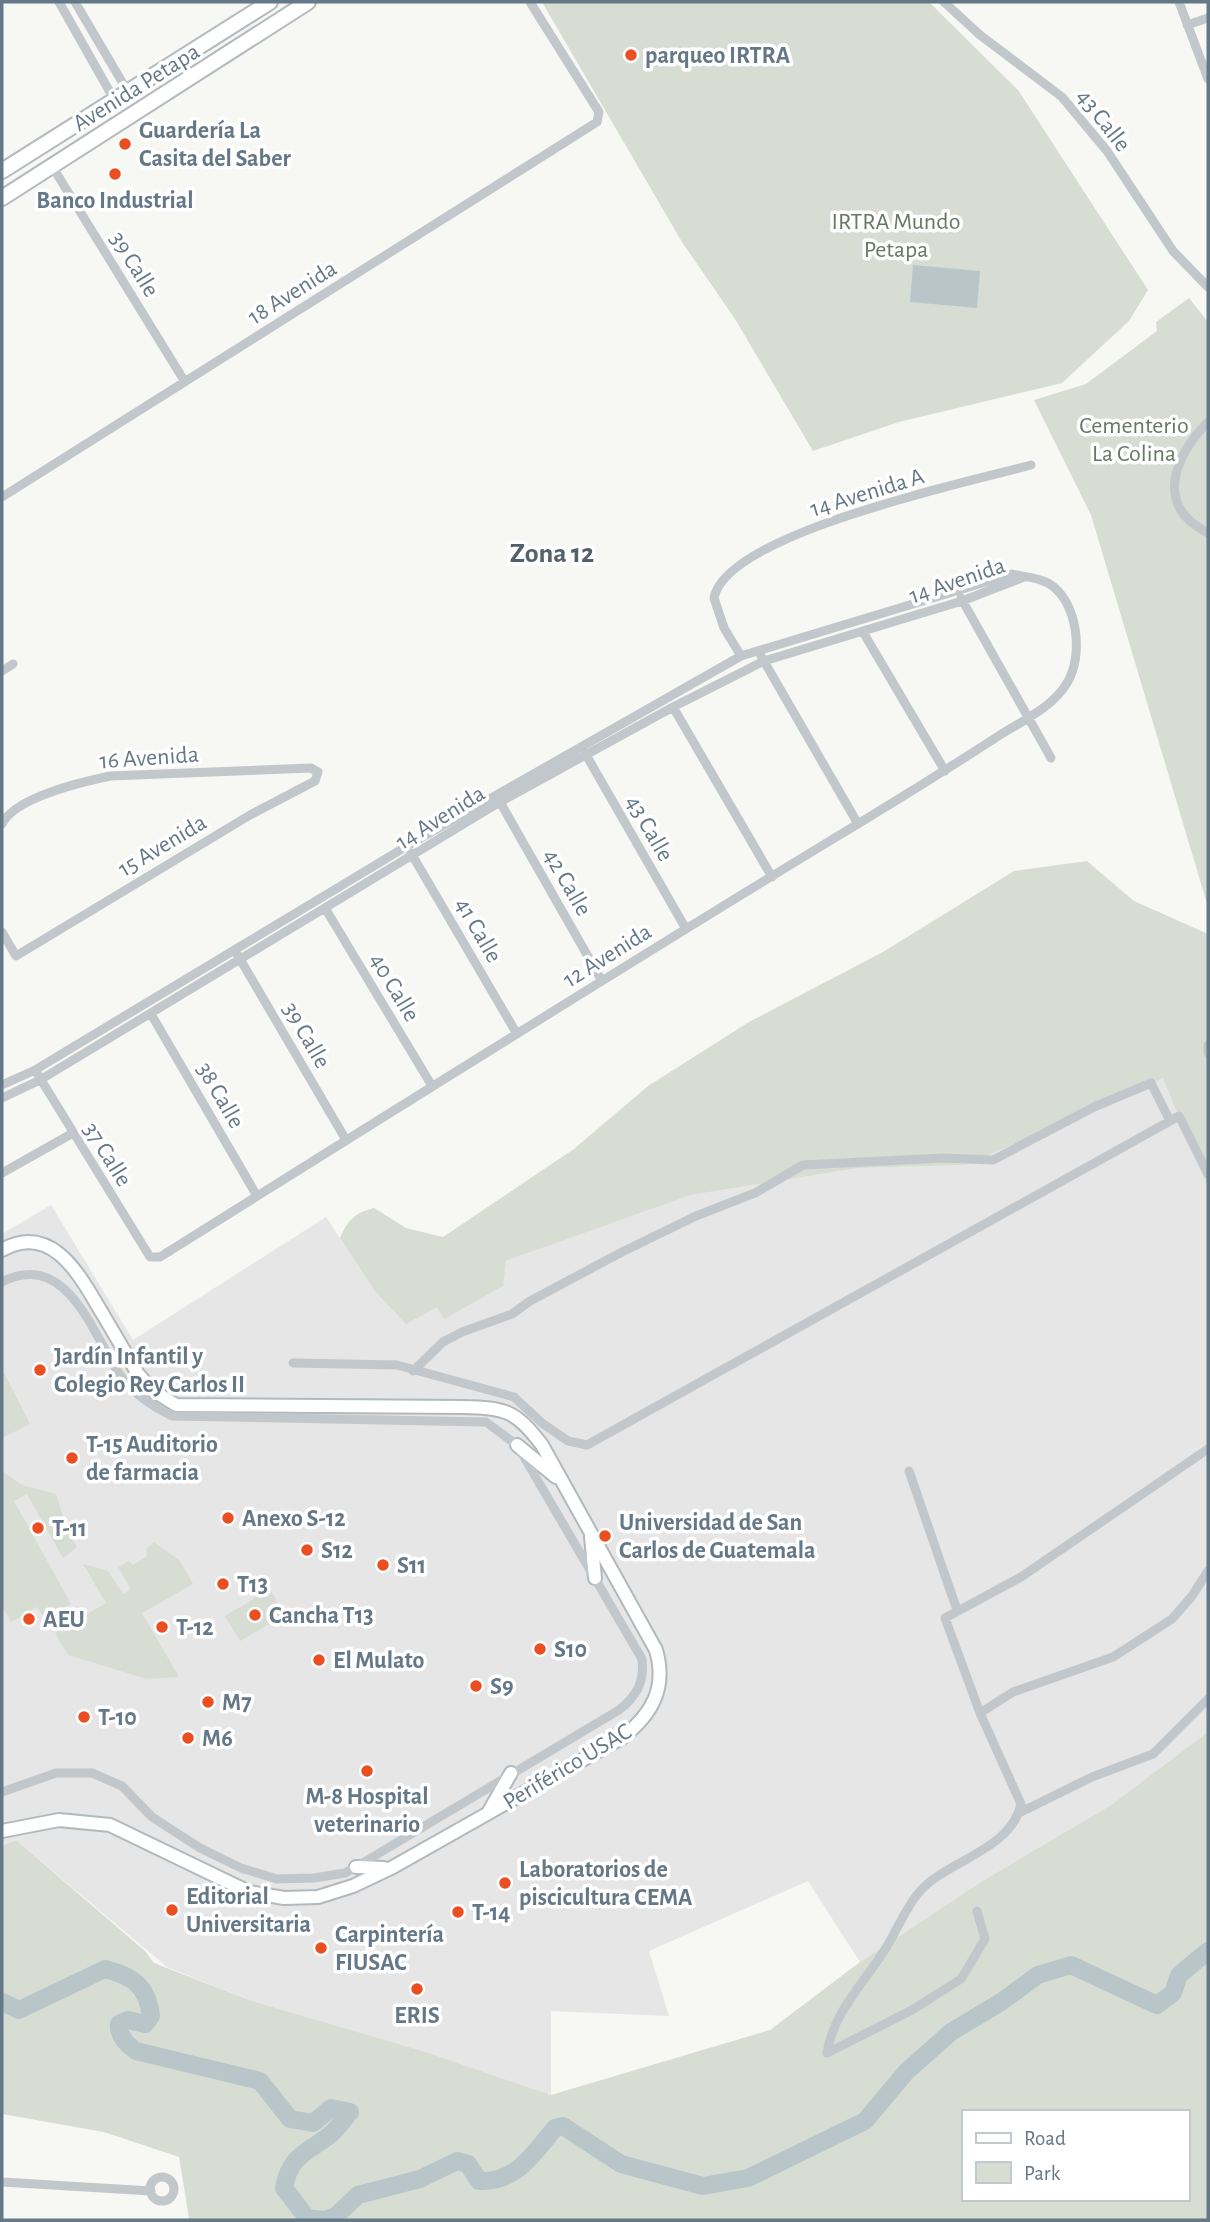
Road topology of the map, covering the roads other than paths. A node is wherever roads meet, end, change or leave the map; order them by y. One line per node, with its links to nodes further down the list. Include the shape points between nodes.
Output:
1 (59, 2): 11 (street)
2 (75, 2): 11 (street)
3 (270, 2): 11 (main road, Avenida Petapa)
4 (308, 2): 12 (main road, Avenida Petapa)
5 (530, 2): 17 (street, 18 Avenida, via 600,116)
6 (944, 2): 16 (street, 43 Calle, via 1062,97 1107,151 1173,251)
7 (1179, 2): 9 (street)
8 (1208, 18): 9 (street)
9 (1188, 25): 10 (street)
10 (1208, 79)
11 (122, 96): 12 (main road); 14 (main road, Avenida Petapa)
12 (124, 118): 13 (main road, Avenida Petapa)
13 (52, 166): 15 (main road, Avenida Petapa); 17 (street, 39 Calle)
14 (2, 171)
15 (2, 198)
16 (1208, 288)
17 (185, 382): 20 (street, 18 Avenida)
18 (1208, 422): 21 (street, via 1176,464 1173,479 1186,516)
19 (1031, 465): 27 (street, 14 Avenida A, via 826,523 740,563 715,591 715,606)
20 (2, 497)
21 (1208, 533)
22 (1024, 577): 23 (street, 14 Avenida, via 1012,574); 24 (street, 14 Avenida); 32 (street, 12 Avenida, via 1045,581 1061,596 1077,654 1074,669 1058,695)
23 (957, 591): 24 (street); 26 (street, 14 Avenida)
24 (962, 601): 25 (street, 14 Avenida); 32 (street)
25 (863, 632): 28 (street, 14 Avenida); 37 (street)
26 (759, 651): 27 (street, 14 Avenida); 28 (street)
27 (741, 656): 33 (street, 14 Avenida)
28 (764, 661): 31 (street, 14 Avenida); 40 (street)
29 (13, 664): 30 (street)
30 (2, 671)
31 (673, 707): 34 (street, 14 Avenida); 43 (street)
32 (1028, 717): 35 (street); 37 (street, 12 Avenida)
33 (581, 746): 34 (street, 43 Calle); 41 (street, 14 Avenida)
34 (587, 756): 38 (street, 14 Avenida); 45 (street, 43 Calle)
35 (1051, 758)
36 (311, 768): 39 (street, 16 Avenida, via 110,776 23,804); 46 (street, 15 Avenida, via 318,772 315,781 16,956)
37 (946, 771): 40 (street, 12 Avenida)
38 (500, 802): 42 (street, 14 Avenida); 49 (street, 42 Calle)
39 (3, 818)
40 (858, 824): 43 (street, 12 Avenida)
41 (407, 846): 42 (street, 41 Calle); 47 (street, 14 Avenida)
42 (413, 857): 44 (street, 14 Avenida); 51 (street, 41 Calle)
43 (772, 877): 45 (street, 12 Avenida)
44 (325, 908): 48 (street, 14 Avenida); 57 (street, 40 Calle)
45 (686, 929): 49 (street, 12 Avenida)
46 (2, 932)
47 (234, 950): 48 (street, 39 Calle); 54 (street, 14 Avenida)
48 (240, 959): 50 (street, 14 Avenida); 61 (street, 39 Calle)
49 (602, 981): 51 (street, 12 Avenida)
50 (151, 1014): 55 (street, 14 Avenida); 64 (street, 38 Calle)
51 (517, 1034): 57 (street, 12 Avenida)
52 (1208, 1045): 53 (street)
53 (1208, 1053)
54 (35, 1070): 55 (street, 37 Calle); 56 (street, 14 Avenida)
55 (40, 1080): 58 (street, 14 Avenida); 60 (street, 37 Calle)
56 (2, 1085)
57 (432, 1086): 61 (street, 12 Avenida)
58 (2, 1098)
59 (1170, 1121): 63 (street, via 1179,1116); 69 (street, via 1152,1083 1094,1107 993,1160 943,1157 803,1165 755,1193 622,1252 512,1314 443,1342); 69 (street, via 587,1445 568,1441 514,1397)
60 (73, 1133): 62 (street); 66 (street, 37 Calle)
61 (346, 1140): 64 (street, 12 Avenida)
62 (2, 1173)
63 (1208, 1174)
64 (257, 1196): 66 (street, 12 Avenida, via 160,1258)
65 (2, 1250): 73 (street, Periférico USAC, via 16,1244 40,1244 69,1261 138,1374 152,1390 176,1405 498,1407 524,1421)
66 (150, 1257)
67 (2, 1282): 70 (street, Periférico USAC, via 17,1274 47,1279 65,1289 80,1304 119,1374 143,1401 172,1416 486,1422)
68 (293, 1363): 69 (street, via 397,1365)
69 (414, 1371)
70 (517, 1445): 73 (street); 76 (street, Periférico USAC)
71 (1208, 1449): 77 (street, via 1021,1577)
72 (909, 1471): 77 (street)
73 (562, 1481): 74 (street, Periférico USAC)
74 (590, 1532): 76 (street); 82 (street, Periférico USAC, via 656,1650 661,1678 654,1704 623,1737)
75 (1208, 1571): 79 (street, via 1172,1619 1113,1657 1013,1692)
76 (595, 1578): 80 (street, Periférico USAC, via 642,1659 639,1689 618,1710)
77 (957, 1610): 79 (street, via 945,1618)
78 (1208, 1699): 83 (street, via 1153,1754 1092,1777)
79 (980, 1713): 83 (street, via 1021,1804)
80 (512, 1773): 82 (street); 85 (street, Periférico USAC)
81 (2, 1792): 85 (street, Periférico USAC, via 56,1773 92,1773 114,1780 152,1817 200,1847 266,1877 314,1878)
82 (488, 1813): 86 (street, Periférico USAC)
83 (1019, 1813): 87 (street, via 1006,1832 921,1889 842,2011 830,2033 827,2053 961,1979 985,1939)
84 (2, 1831): 86 (street, Periférico USAC, via 60,1820 110,1825 249,1892 284,1898 337,1892)
85 (356, 1867): 86 (street)
86 (393, 1867)
87 (977, 1911)
88 (2, 2182): 89 (street)
89 (150, 2191)

